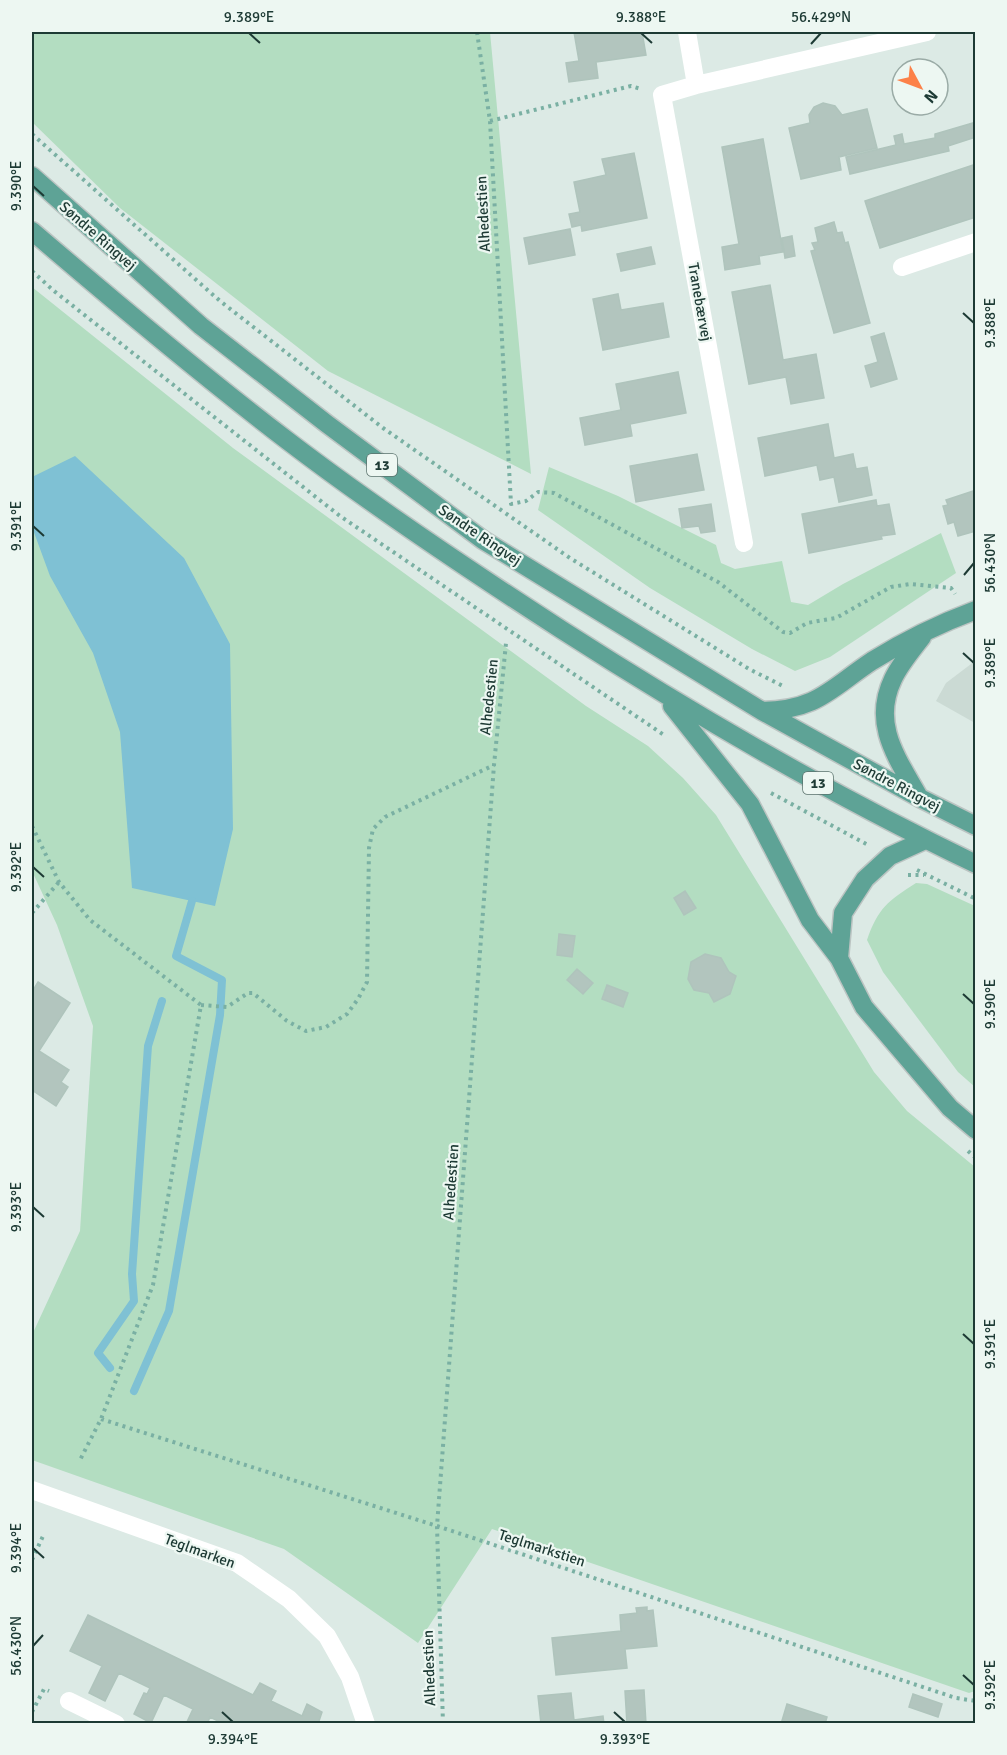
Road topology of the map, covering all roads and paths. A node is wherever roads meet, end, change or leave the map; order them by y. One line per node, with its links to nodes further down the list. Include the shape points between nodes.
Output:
1 (477, 32): 6 (path, Alhedestien)
2 (687, 32): 4 (street)
3 (927, 32): 4 (street)
4 (696, 85): 5 (street)
5 (662, 95): 6 (path, via 631,86); 12 (street, Tranebærvej)
6 (490, 121): 13 (path, Alhedestien, via 511,504 526,501 537,492 554,493 718,582 783,632 836,618 891,587 910,584 951,588)
7 (32, 134): 17 (path, via 220,301 383,428 570,558 749,669)
8 (32, 176): 19 (main road, Søndre Ringvej / 13, via 201,326 483,540)
9 (32, 231): 18 (main road, 13, via 152,333 308,456 394,519)
10 (975, 242): 11 (street)
11 (902, 267)
12 (744, 543)
13 (956, 595)
14 (975, 610): 15 (main road)
15 (925, 633): 19 (main road, via 874,660 817,700 798,707); 21 (main road, via 894,677 885,710 889,743)
16 (506, 643): 20 (path, Alhedestien)
17 (793, 687)
18 (664, 695): 24 (main road, 13, via 785,766); 30 (main road, via 750,804 810,920)
19 (762, 711): 21 (main road, Søndre Ringvej / 13)
20 (494, 765): 31 (path, via 385,817 374,829 369,848 367,982 346,1014 326,1027 306,1031 287,1022 253,993 227,1007); 36 (path, Alhedestien)
21 (920, 798): 23 (main road, Søndre Ringvej / 13)
22 (32, 826): 28 (path)
23 (975, 826)
24 (925, 840): 25 (main road, 13); 30 (main road, via 890,856 865,879 843,913)
25 (975, 864)
26 (928, 876): 27 (path, via 910,874)
27 (902, 878)
28 (59, 882): 29 (path); 31 (path, via 90,920)
29 (32, 913)
30 (839, 958): 32 (main road, via 864,1007 950,1108)
31 (201, 1005): 33 (path, via 153,1285)
32 (975, 1130)
33 (101, 1419): 34 (path); 36 (path, Teglmarkstien)
34 (80, 1460)
35 (32, 1490): 42 (street, Teglmarken, via 237,1563 289,1599 327,1636 350,1677)
36 (437, 1526): 40 (path, Teglmarkstien, via 956,1698); 43 (path, Alhedestien)
37 (43, 1536): 38 (path)
38 (32, 1560)
39 (69, 1701): 41 (street)
40 (975, 1701)
41 (116, 1724)
42 (366, 1724)
43 (443, 1724)

